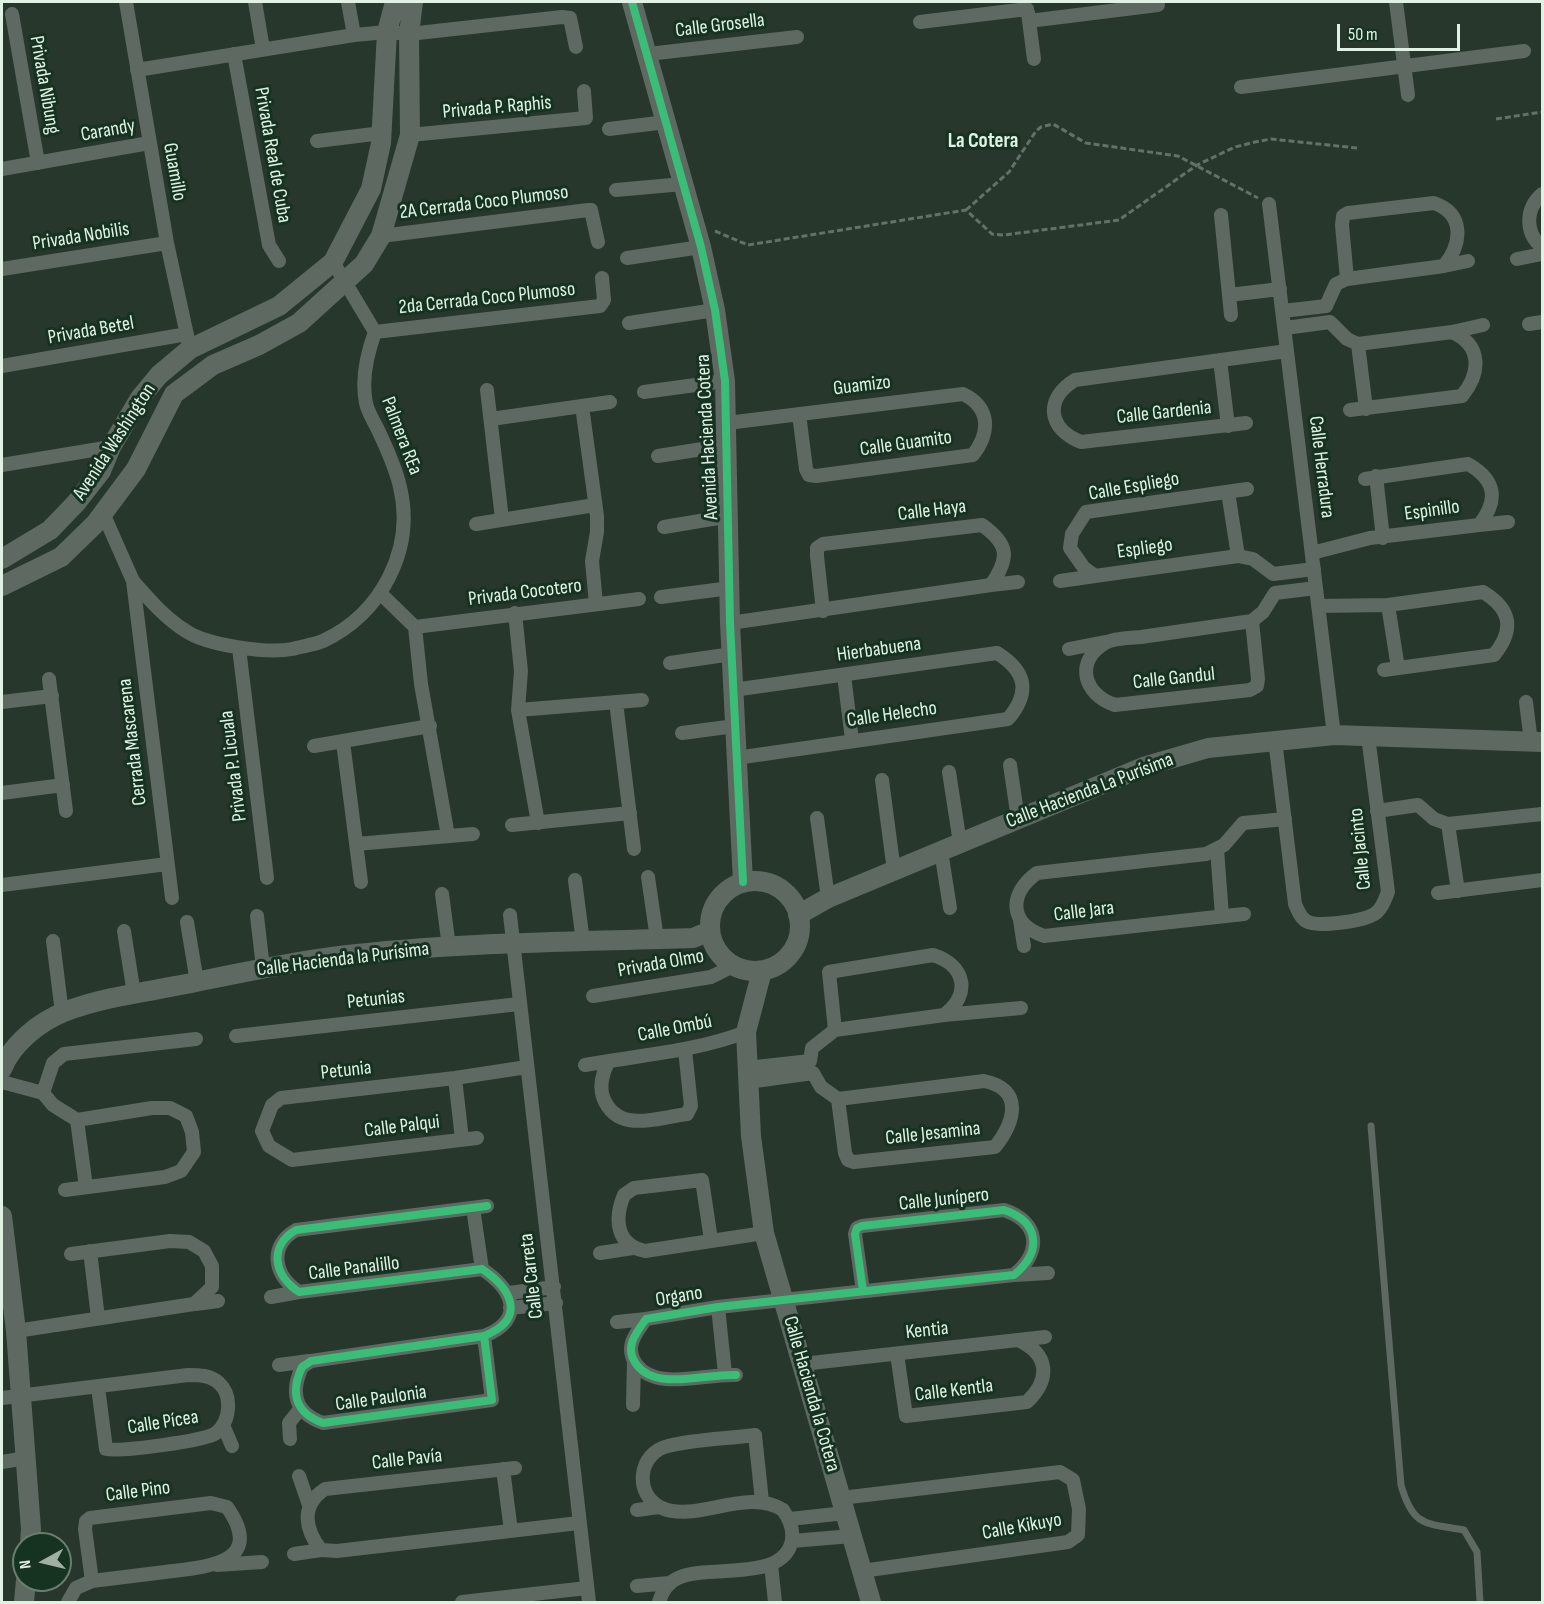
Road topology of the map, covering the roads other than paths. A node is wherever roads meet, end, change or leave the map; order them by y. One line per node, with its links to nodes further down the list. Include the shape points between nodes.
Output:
1 (126, 2): 23 (street, Guamillo)
2 (255, 2): 17 (street)
3 (348, 2): 14 (street)
4 (394, 2): 12 (street, Avenida Washington)
5 (413, 2): 13 (street, Avenida Washington)
6 (632, 2): 20 (street, Avenida Hacienda Cotera)
7 (1396, 2): 22 (street)
8 (1158, 4): 9 (street)
9 (1028, 10): 11 (street); 21 (street)
10 (12, 14): 33 (street, Privada Nibung)
11 (920, 22)
12 (387, 32): 13 (street); 14 (street); 29 (street, Avenida Washington)
13 (409, 34): 16 (street, via 570,18); 30 (street, Avenida Washington)
14 (354, 35): 17 (street)
15 (797, 37): 20 (street, Calle Grosella)
16 (576, 47)
17 (263, 49): 19 (street)
18 (1524, 51): 22 (street)
19 (234, 54): 23 (street); 48 (street, Privada Real de Cuba, via 269,245)
20 (648, 54): 27 (street, Avenida Hacienda Cotera)
21 (1034, 59)
22 (1404, 66): 24 (street); 26 (street)
23 (137, 70): 32 (street, Guamillo)
24 (1241, 87)
25 (584, 91): 30 (street, Privada P. Raphis, via 586,118)
26 (1408, 95)
27 (666, 122): 28 (street); 35 (street, Avenida Hacienda Cotera)
28 (609, 129)
29 (382, 133): 31 (street); 50 (street, Avenida Washington, via 372,189)
30 (410, 135): 40 (street, Avenida Washington)
31 (317, 141)
32 (149, 144): 33 (street, Carandy); 42 (street, Guamillo)
33 (38, 163): 34 (street, Carandy)
34 (2, 169)
35 (683, 184): 36 (street); 43 (street, Avenida Hacienda Cotera)
36 (616, 190)
37 (1542, 194): 44 (street, via 1534,202 1529,222 1532,236)
38 (1269, 204): 56 (street, Calle Herradura)
39 (1221, 215): 57 (street)
40 (381, 236): 41 (street, 2A Cerrada Coco Plumoso, via 591,210); 55 (street, Avenida Washington, via 364,264)
41 (598, 242)
42 (167, 243): 52 (street, Privada Nobilis); 66 (street, Guamillo)
43 (701, 247): 46 (street); 58 (street, Avenida Hacienda Cotera)
44 (1542, 248)
45 (1542, 254): 47 (street)
46 (627, 258)
47 (1517, 259)
48 (279, 261)
49 (1468, 261): 51 (street)
50 (333, 262): 55 (street); 66 (street, Avenida Washington, via 279,306)
51 (1444, 266): 54 (street); 54 (street, via 1458,242 1457,223 1445,207 1434,203 1348,213 1343,216 1342,225)
52 (2, 269)
53 (602, 278): 64 (street, 2da Cerrada Coco Plumoso, via 604,304)
54 (1347, 279): 59 (street, via 1336,284 1326,306)
55 (346, 283): 64 (street); 91 (street, Avenida Washington, via 299,323 213,365 174,394 136,469)
56 (1280, 289): 57 (street); 59 (street, Calle Herradura)
57 (1230, 295): 60 (street)
58 (716, 310): 61 (street); 71 (street, Avenida Hacienda Cotera)
59 (1282, 311): 63 (street, Calle Herradura)
60 (1232, 315)
61 (629, 323)
62 (1483, 325): 65 (street)
63 (1285, 328): 67 (street, via 1330,322); 68 (street, Calle Herradura)
64 (375, 332): 114 (street, Palmera REa, via 364,378 366,405 400,487 405,523 398,558)
65 (1452, 332): 67 (street); 76 (street, via 1463,337 1475,354 1477,372 1462,396)
66 (188, 341): 70 (street, Privada Betel); 85 (street, Avenida Washington, via 140,398)
67 (1358, 344): 76 (street)
68 (1287, 351): 69 (street); 100 (street, Calle Herradura)
69 (1220, 360): 83 (street, Calle Gardenia); 83 (street, Calle Gardenia, via 1075,380 1057,396 1053,413 1059,429 1081,442)
70 (2, 366)
71 (725, 381): 73 (street); 81 (street, Avenida Hacienda Cotera)
72 (487, 390): 79 (street)
73 (644, 392)
74 (610, 402): 75 (street)
75 (582, 406): 79 (street); 90 (street)
76 (1366, 409): 77 (street)
77 (1350, 410)
78 (799, 414): 80 (street, Guamizo, via 963,394 982,408); 80 (street, Calle Guamito, via 809,475 973,455 985,435); 81 (street, Guamizo)
79 (491, 419): 93 (street)
80 (986, 422)
81 (727, 423): 84 (street, Avenida Hacienda Cotera)
82 (1246, 423): 83 (street)
83 (1228, 426)
84 (728, 445): 86 (street); 92 (street, Avenida Hacienda Cotera)
85 (111, 447): 87 (street); 102 (street, Avenida Washington, via 101,471 50,531)
86 (658, 456)
87 (2, 465)
88 (1247, 489): 89 (street)
89 (1228, 492): 99 (street, Calle Espliego, via 1086,512 1072,534); 101 (street)
90 (596, 505): 93 (street); 117 (street, via 592,561)
91 (103, 513): 105 (street); 109 (street, Avenida Washington, via 61,557)
92 (730, 516): 97 (street); 110 (street, Avenida Hacienda Cotera)
93 (502, 519): 95 (street)
94 (1508, 522): 96 (street)
95 (476, 524)
96 (1479, 525): 98 (street, Espinillo); 98 (street, Espinillo, via 1491,503 1490,486 1468,464 1371,478)
97 (664, 527)
98 (1383, 538): 100 (street, Espinillo)
99 (1070, 548): 104 (street, Espliego)
100 (1312, 553): 103 (street, Calle Herradura)
101 (1238, 556): 103 (street, via 1253,559 1273,574); 104 (street, Espliego)
102 (2, 559)
103 (1314, 569): 111 (street, Calle Herradura)
104 (1095, 576): 106 (street)
105 (133, 581): 126 (street, Palmera REa, via 187,633); 173 (street, Cerrada Mascarena)
106 (1060, 581)
107 (1018, 582): 108 (street)
108 (991, 585): 120 (street); 120 (street, Calle Haya, via 1003,565 1004,554 996,534 982,525 823,544 817,548 817,556)
109 (2, 586)
110 (730, 588): 115 (street); 123 (street, Avenida Hacienda Cotera)
111 (1316, 588): 119 (street, Calle Herradura); 122 (street, via 1275,593)
112 (1501, 590): 113 (street)
113 (1483, 592): 118 (street); 118 (street, via 1495,599 1506,615 1508,632 1494,655 1391,669)
114 (381, 594): 124 (street); 126 (street, Palmera REa, via 356,620 322,641 282,651)
115 (661, 597)
116 (639, 599): 117 (street, Privada Cocotero)
117 (596, 604): 121 (street, Privada Cocotero)
118 (1388, 605): 119 (street)
119 (1318, 606): 143 (street, Calle Herradura)
120 (823, 610): 123 (street)
121 (515, 613): 124 (street, Privada Cocotero); 139 (street, via 520,659)
122 (1252, 621): 125 (street); 125 (street, Calle Gandul, via 1258,679 1257,686 1250,690 1115,705 1101,700 1085,675 1088,659)
123 (730, 623): 128 (street, Avenida Hacienda Cotera)
124 (415, 627): 140 (street)
125 (1107, 642): 127 (street)
126 (239, 648): 176 (street, Privada P. Licuala)
127 (1070, 649)
128 (732, 654): 129 (street); 133 (street, Avenida Hacienda Cotera)
129 (670, 663)
130 (844, 675): 131 (street, Hierbabuena, via 997,653 1009,660); 133 (street, Hierbabuena); 145 (street)
131 (1021, 677): 145 (street, Calle Helecho, via 1023,695 1008,719)
132 (49, 679): 134 (street)
133 (733, 690): 141 (street, Avenida Hacienda Cotera)
134 (52, 696): 136 (street); 154 (street)
135 (642, 700): 137 (street)
136 (2, 702)
137 (616, 702): 139 (street); 158 (street)
138 (1526, 702): 148 (street)
139 (518, 710): 163 (street)
140 (430, 726): 147 (street); 167 (street)
141 (735, 726): 142 (street); 150 (street, Avenida Hacienda Cotera)
142 (682, 733)
143 (1334, 735): 144 (street, Calle Hacienda La Purísima); 146 (street, Calle Hacienda La Purísima)
144 (1368, 736): 148 (street, Calle Hacienda La Purísima); 157 (street, Calle Jacinto)
145 (852, 740): 150 (street, Calle Helecho)
146 (1275, 740): 161 (street, Calle Hacienda La Purísima, via 1208,748 1146,766); 162 (street, Calle Jacinto)
147 (343, 742): 149 (street); 169 (street)
148 (1537, 742)
149 (314, 747)
150 (736, 758): 180 (street, Avenida Hacienda Cotera)
151 (1010, 765): 161 (street)
152 (949, 772): 168 (street)
153 (882, 780): 174 (street)
154 (63, 785): 155 (street); 156 (street)
155 (2, 793)
156 (66, 811)
157 (1377, 811): 162 (street, Calle Jacinto, via 1388,892 1384,903 1368,918 1334,924 1309,923 1300,915 1295,904); 164 (street, via 1418,805 1434,819)
158 (630, 813): 163 (street); 170 (street)
159 (1542, 814): 164 (street)
160 (817, 818): 186 (street)
161 (1018, 819): 168 (street, Calle Hacienda La Purísima)
162 (1285, 819): 171 (street, via 1243,823)
163 (538, 823): 165 (street)
164 (1448, 824): 182 (street)
165 (512, 825)
166 (473, 834): 167 (street)
167 (448, 836): 169 (street)
168 (960, 843): 172 (street, Calle Hacienda La Purísima)
169 (356, 844): 179 (street)
170 (634, 849)
171 (1217, 849): 191 (street); 193 (street, via 1206,854 1037,873 1018,893 1016,907)
172 (941, 851): 174 (street, Calle Hacienda La Purísima); 187 (street)
173 (167, 864): 181 (street); 185 (street, Cerrada Mascarena)
174 (894, 870): 186 (street, Calle Hacienda La Purísima)
175 (648, 876): 197 (street)
176 (267, 878)
177 (575, 880): 199 (street)
178 (1542, 880): 182 (street)
179 (360, 882)
180 (743, 882): 190 (street, via 758,881 778,888 793,902); 196 (street, via 718,900 711,915)
181 (2, 885)
182 (1458, 891): 184 (street)
183 (442, 894): 202 (street)
184 (1438, 894)
185 (172, 898)
186 (828, 898): 190 (street, Calle Hacienda La Purísima)
187 (950, 908)
188 (1244, 914): 191 (street, Calle Jara)
189 (510, 915): 200 (street, Calle Carreta)
190 (798, 915): 205 (street, via 800,928 792,951 779,964)
191 (1222, 915): 193 (street, Calle Jara, via 1044,936 1032,932)
192 (258, 916): 204 (street)
193 (1020, 920): 201 (street)
194 (187, 922): 206 (street)
195 (124, 931): 207 (street)
196 (710, 931): 197 (street, Calle Hacienda la Purísima, via 693,938); 203 (street, via 722,957)
197 (657, 939): 199 (street, Calle Hacienda la Purísima)
198 (53, 941): 211 (street)
199 (583, 942): 200 (street, Calle Hacienda la Purísima)
200 (512, 945): 202 (street, Calle Hacienda la Purísima); 209 (street, Calle Carreta)
201 (1023, 946)
202 (449, 947): 204 (street, Calle Hacienda la Purísima, via 339,956)
203 (734, 966): 205 (street); 208 (street, Privada Olmo, via 711,977)
204 (263, 968): 206 (street, Calle Hacienda la Purísima)
205 (762, 971): 214 (street, Calle Hacienda la Cotera)
206 (197, 982): 207 (street, Calle Hacienda la Purísima)
207 (134, 994): 211 (street, Calle Hacienda la Purísima)
208 (593, 996)
209 (519, 1004): 215 (street, Petunias); 221 (street, Calle Carreta)
210 (1021, 1008): 212 (street)
211 (62, 1013): 218 (street, Calle Hacienda la Purísima, via 27,1034)
212 (945, 1015): 213 (street); 213 (street, via 955,1007 963,983 959,971 947,959 933,955 829,972)
213 (835, 1030): 222 (street, via 812,1048 810,1060)
214 (746, 1032): 217 (street, Calle Ombú); 222 (street, Calle Hacienda la Cotera)
215 (236, 1036)
216 (196, 1039): 225 (street, via 64,1054 53,1063)
217 (685, 1050): 219 (street, Calle Ombú); 219 (street, via 691,1106 687,1114 628,1121 616,1117 601,1093 603,1070)
218 (4, 1057)
219 (609, 1060): 220 (street, Calle Ombú)
220 (585, 1065)
221 (527, 1067): 223 (street); 245 (street, Calle Carreta)
222 (747, 1075): 226 (street, via 813,1073 821,1087); 235 (street, Calle Hacienda la Cotera)
223 (455, 1078): 229 (street, Petunia, via 281,1098 272,1104); 231 (street, Calle Palqui)
224 (2, 1082): 225 (street)
225 (43, 1094): 227 (street)
226 (838, 1099): 226 (street, Calle Jesamina, via 984,1081 999,1084 1014,1108 1006,1133 995,1147 854,1162 845,1153)
227 (77, 1120): 232 (street); 232 (street, via 170,1108 186,1116 192,1132 194,1152 182,1171 165,1177)
228 (1371, 1126): 303 (lane, via 1401,1485 1407,1505 1421,1522 1464,1530 1476,1552)
229 (262, 1131): 231 (street, Calle Palqui, via 269,1146 292,1160)
230 (477, 1138): 231 (street)
231 (462, 1139)
232 (86, 1187): 233 (street)
233 (65, 1190)
234 (2, 1216): 241 (street)
235 (764, 1233): 236 (street); 251 (street, Calle Hacienda la Cotera)
236 (711, 1240): 237 (street, via 645,1251); 237 (street, via 702,1180 634,1188 624,1195 618,1226)
237 (633, 1248): 239 (street)
238 (90, 1251): 240 (street); 253 (street, via 189,1242 204,1251 212,1266 212,1287); 255 (street)
239 (600, 1253)
240 (71, 1254)
241 (4, 1256): 258 (street)
242 (482, 1269): 247 (street, Calle Panalillo); 247 (street, Calle Panalillo, via 480,1207 296,1230 280,1245 278,1262 284,1279); 249 (street, via 499,1281)
243 (1048, 1273): 244 (street)
244 (1014, 1275): 246 (street); 246 (street, Calle Junípero, via 1028,1264 1034,1239 1030,1227 1018,1215 1004,1210 857,1228)
245 (554, 1287): 249 (street); 252 (street, Calle Carreta)
246 (863, 1291): 251 (street)
247 (299, 1292): 248 (street, Calle Panalillo)
248 (271, 1297)
249 (509, 1300): 252 (street); 259 (street, via 507,1320 498,1330)
250 (218, 1301): 253 (street)
251 (784, 1301): 254 (street, Organo); 265 (street, Calle Hacienda la Cotera)
252 (556, 1303): 282 (street, Calle Carreta)
253 (194, 1304): 255 (street)
254 (718, 1307): 256 (street, Organo); 263 (street, via 730,1374 660,1380 644,1374)
255 (98, 1318): 258 (street)
256 (646, 1319): 257 (street); 263 (street, Organo, via 633,1336)
257 (616, 1322)
258 (11, 1326): 268 (street)
259 (484, 1336): 264 (street); 270 (street, Calle Paulonia, via 492,1400 323,1423)
260 (1045, 1337): 261 (street, Kentia)
261 (1018, 1340): 262 (street, Kentia); 262 (street, Calle Kentla, via 1031,1346 1043,1365 1039,1391 1027,1402 913,1417 906,1416 904,1409)
262 (897, 1354): 265 (street, Kentia)
263 (632, 1356): 269 (street)
264 (311, 1361): 266 (street); 270 (street, via 297,1377 295,1392)
265 (802, 1364): 279 (street, Calle Hacienda la Cotera)
266 (279, 1365)
267 (98, 1387): 268 (street, Calle Pícea); 271 (street, Calle Pícea, via 205,1375 219,1383 227,1396 228,1416); 271 (street, Calle Pícea, via 106,1449 200,1439)
268 (11, 1396): 274 (street)
269 (633, 1405)
270 (300, 1410): 272 (street, via 289,1423)
271 (224, 1425): 273 (street)
272 (290, 1439)
273 (232, 1446)
274 (26, 1458): 275 (street); 285 (street)
275 (2, 1462)
276 (299, 1476): 278 (street)
277 (762, 1502): 280 (street, via 679,1511); 280 (street, via 755,1435 672,1445 653,1453 642,1482); 283 (street, via 783,1510)
278 (309, 1505): 284 (street, Calle Pavía, via 325,1489 509,1468); 287 (street, via 307,1522)
279 (843, 1506): 283 (street); 286 (street, Calle Hacienda la Cotera); 292 (street, Calle Kikuyo, via 1060,1472 1073,1480 1079,1509 1078,1535 1068,1542)
280 (659, 1507): 281 (street)
281 (637, 1510)
282 (579, 1523): 284 (street); 296 (street, Calle Carreta)
283 (792, 1530): 286 (street); 291 (street, via 788,1552)
284 (511, 1531): 287 (street)
285 (29, 1532)
286 (852, 1536): 292 (street, Calle Hacienda la Cotera)
287 (321, 1550): 288 (street)
288 (294, 1554)
289 (262, 1562): 290 (street)
290 (217, 1565): 293 (street); 293 (street, Calle Pino, via 240,1544 236,1518 227,1507 211,1503 90,1518 85,1529)
291 (771, 1565): 294 (street, via 688,1575); 301 (street)
292 (862, 1571): 302 (street, Calle Hacienda la Cotera)
293 (92, 1581): 297 (street, via 76,1588)
294 (669, 1583): 295 (street); 300 (street)
295 (637, 1586)
296 (587, 1588): 298 (street); 299 (street, Calle Carreta)
297 (68, 1602)
298 (462, 1602)
299 (589, 1602)
300 (659, 1602)
301 (776, 1602)
302 (872, 1602)
303 (1480, 1602)

